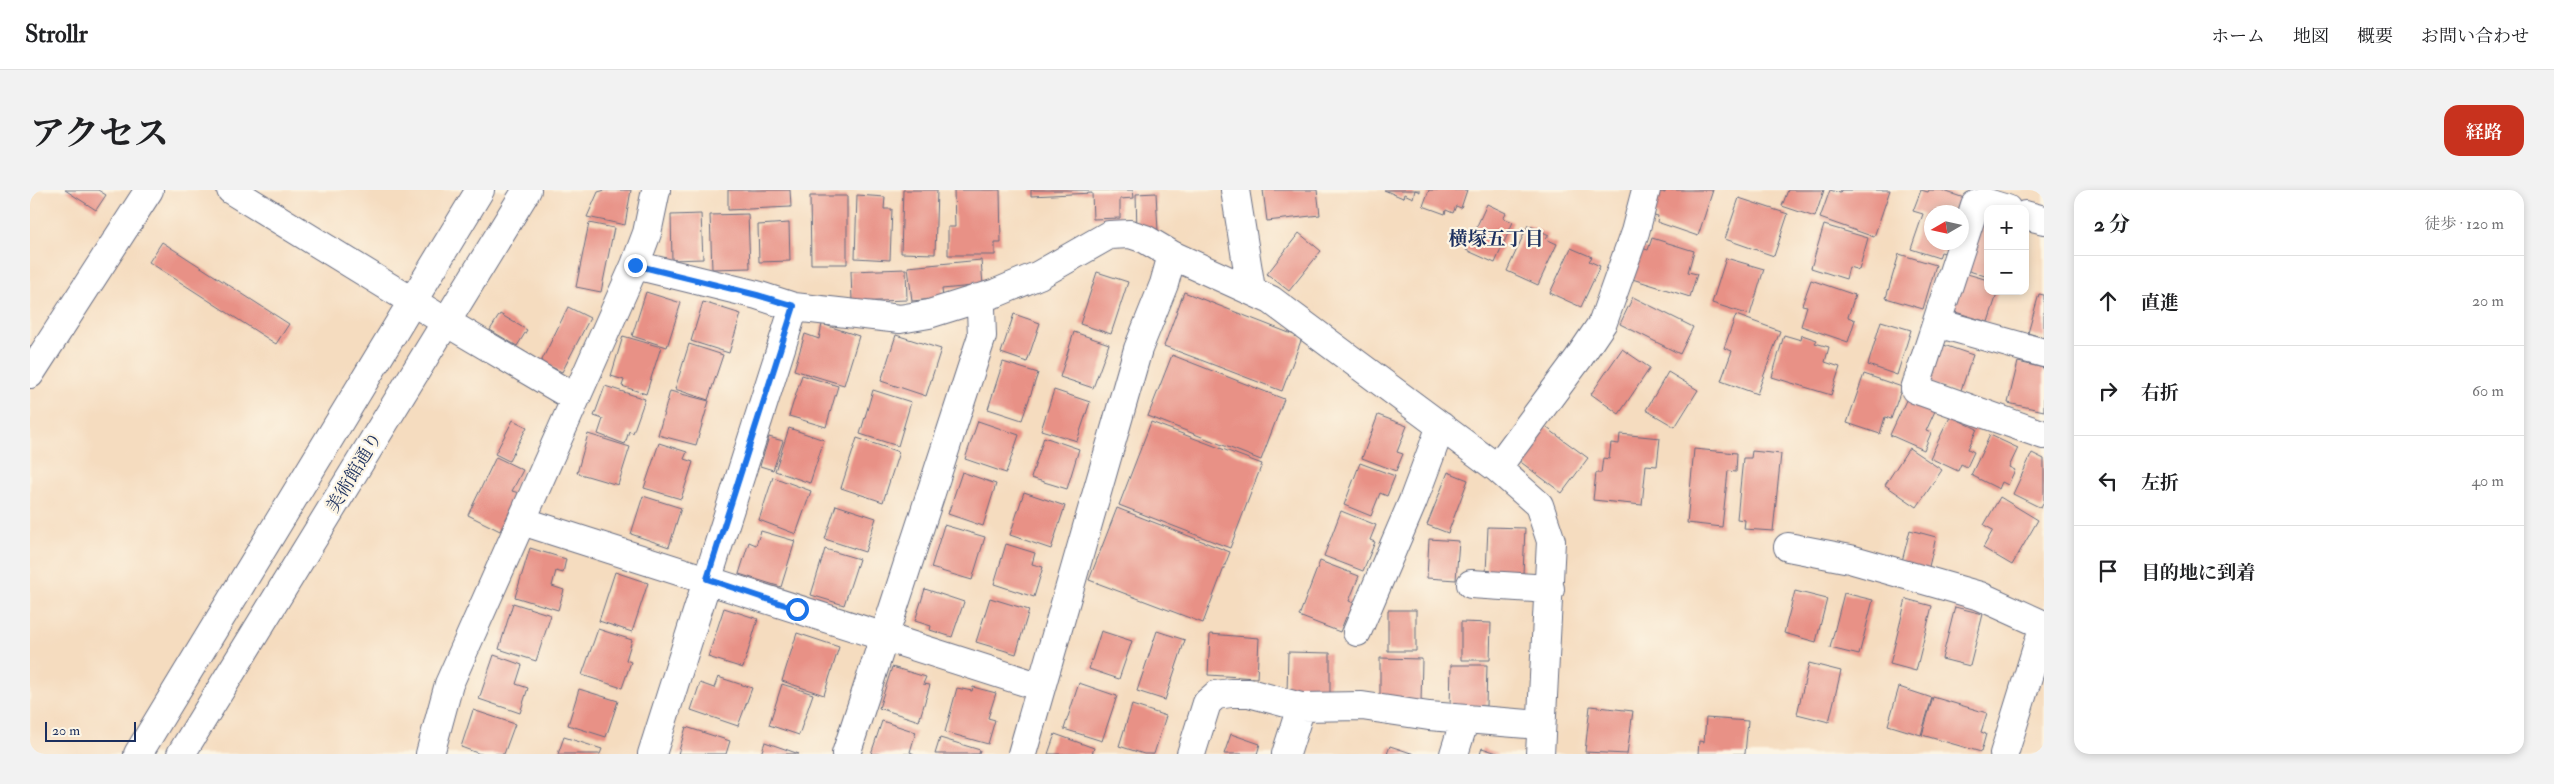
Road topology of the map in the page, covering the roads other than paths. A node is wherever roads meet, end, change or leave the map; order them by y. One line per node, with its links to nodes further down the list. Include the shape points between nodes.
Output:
1 (149, 190): 20 (street)
2 (231, 190): 15 (street)
3 (480, 190): 15 (street)
4 (527, 190): 17 (street, 美術館通り)
5 (656, 190): 12 (street, via 647,233)
6 (1235, 190): 13 (street)
7 (1646, 190): 24 (street, via 1635,232 1603,322)
8 (1994, 205): 18 (street, via 1984,202 1975,205)
9 (2029, 215): 10 (street)
10 (2044, 220)
11 (1172, 255): 13 (street); 14 (street, via 1130,234 1109,235 1039,275); 33 (street, via 1138,349)
12 (635, 265): 16 (street); 21 (street)
13 (1251, 289): 22 (street, via 1271,300)
14 (978, 298): 16 (street, via 900,320); 32 (street, via 982,336)
15 (412, 302): 17 (street); 37 (street)
16 (794, 306): 27 (street)
17 (446, 322): 21 (street); 39 (street, 美術館通り)
18 (1937, 323): 19 (street); 23 (street, via 1915,389)
19 (2044, 353)
20 (30, 374)
21 (575, 398): 25 (street)
22 (1441, 426): 24 (street); 31 (street)
23 (2044, 435)
24 (1497, 468): 29 (street, via 1539,505 1551,541)
25 (522, 521): 27 (street); 40 (street, via 449,684)
26 (1788, 547): 30 (street, via 1850,559 1980,596)
27 (707, 579): 32 (street); 41 (street)
28 (1471, 584): 29 (street)
29 (1550, 589): 36 (street)
30 (2044, 625): 48 (street)
31 (1357, 632)
32 (884, 638): 33 (street); 42 (street)
33 (1041, 687): 43 (street)
34 (1301, 707): 35 (street, via 1362,706); 44 (street, via 1248,693 1216,695 1208,703); 45 (street)
35 (1465, 719): 36 (street); 46 (street)
36 (1540, 725): 47 (street)
37 (142, 746): 38 (street)
38 (171, 754)
39 (181, 754)
40 (430, 754)
41 (652, 754)
42 (846, 754)
43 (1022, 754)
44 (1191, 754)
45 (1286, 754)
46 (1454, 754)
47 (1540, 754)
48 (2004, 754)

